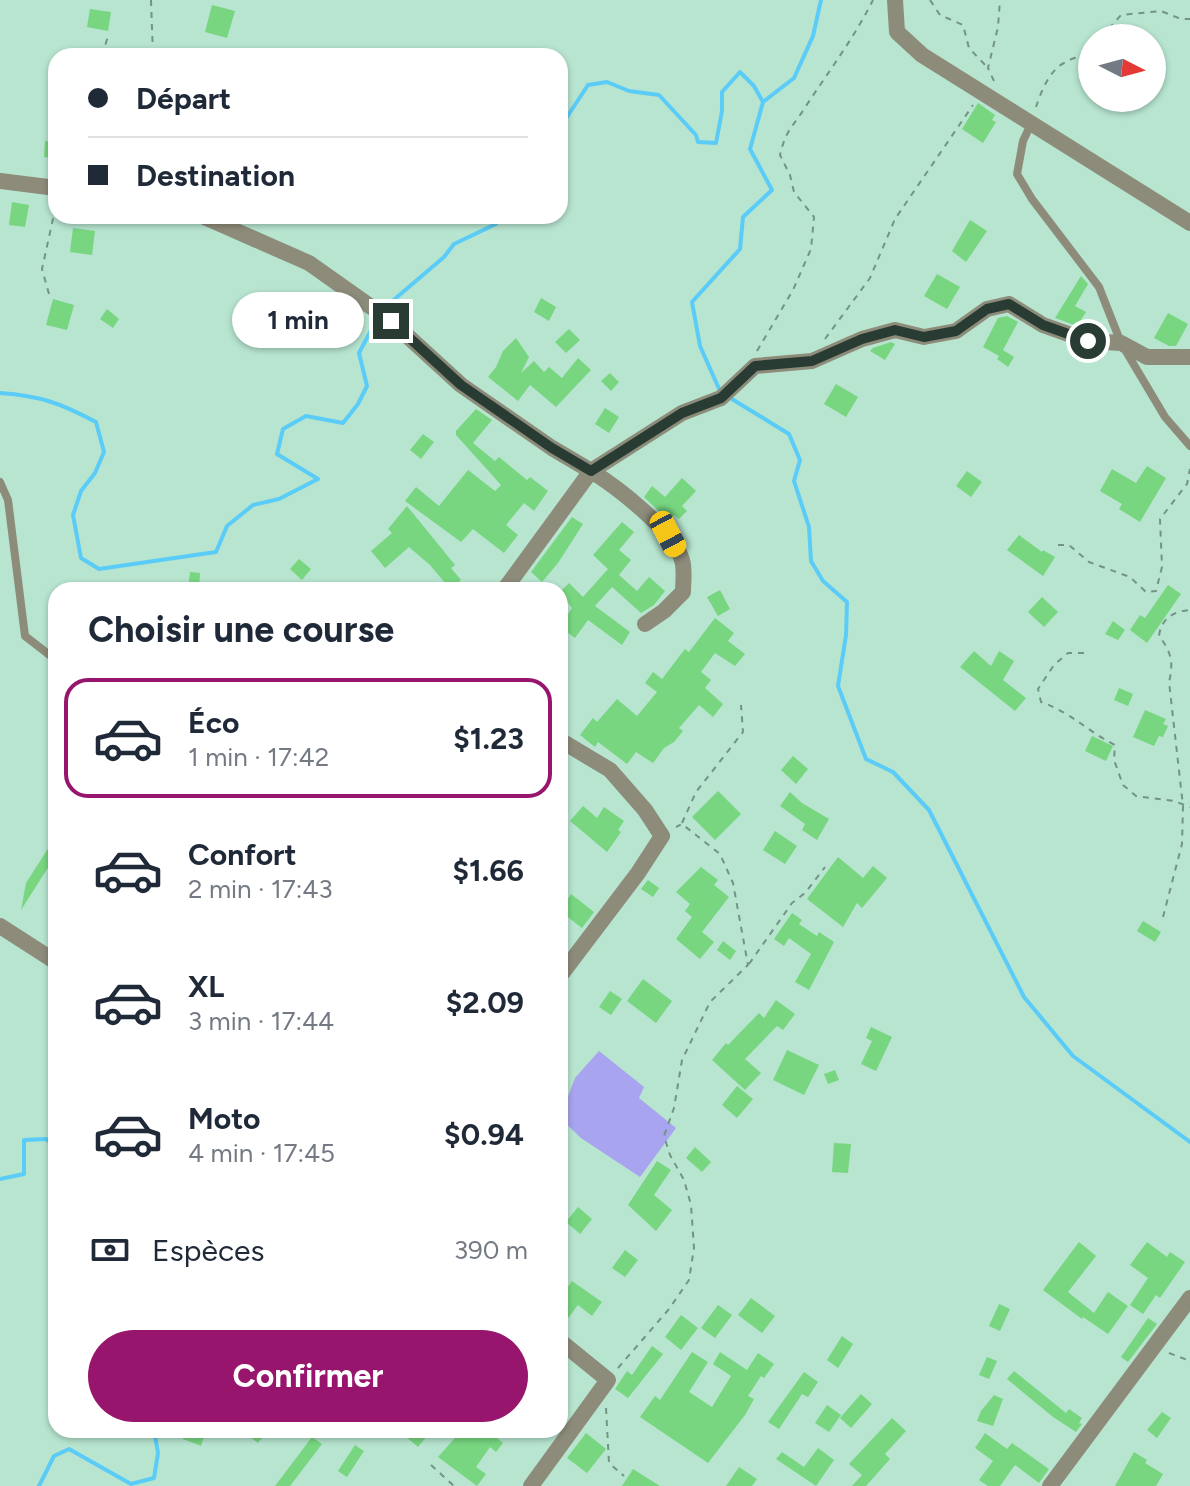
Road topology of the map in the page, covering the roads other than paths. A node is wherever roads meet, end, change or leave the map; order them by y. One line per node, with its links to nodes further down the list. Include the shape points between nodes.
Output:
1 (895, 0): 2 (street, via 897,32 922,55 987,87)
2 (1031, 124): 5 (street); 7 (lane, via 1017,174 1099,287)
3 (0, 181): 4 (street)
4 (48, 187)
5 (1190, 223)
6 (220, 224): 10 (street, via 309,263 391,321 461,385)
7 (1121, 343): 8 (street, via 1147,357); 9 (lane, via 1165,417); 10 (street, via 1088,341 1043,325 1009,304 987,309 956,331 924,337 895,330 812,361 755,366 727,394 682,413)
8 (1190, 357)
9 (1190, 446)
10 (591, 471): 12 (street); 13 (street, via 668,534 682,560 683,592)
11 (0, 482): 14 (lane, via 8,500 25,636)
12 (510, 582)
13 (645, 624)
14 (48, 654)
15 (568, 745): 18 (street, via 610,770 662,836)
16 (0, 926): 17 (street)
17 (48, 957)
18 (568, 965)
19 (1190, 1298): 24 (street)
20 (568, 1348): 21 (street, via 606,1383)
21 (568, 1435)
22 (566, 1438): 23 (street)
23 (531, 1486)
24 (1050, 1486)

